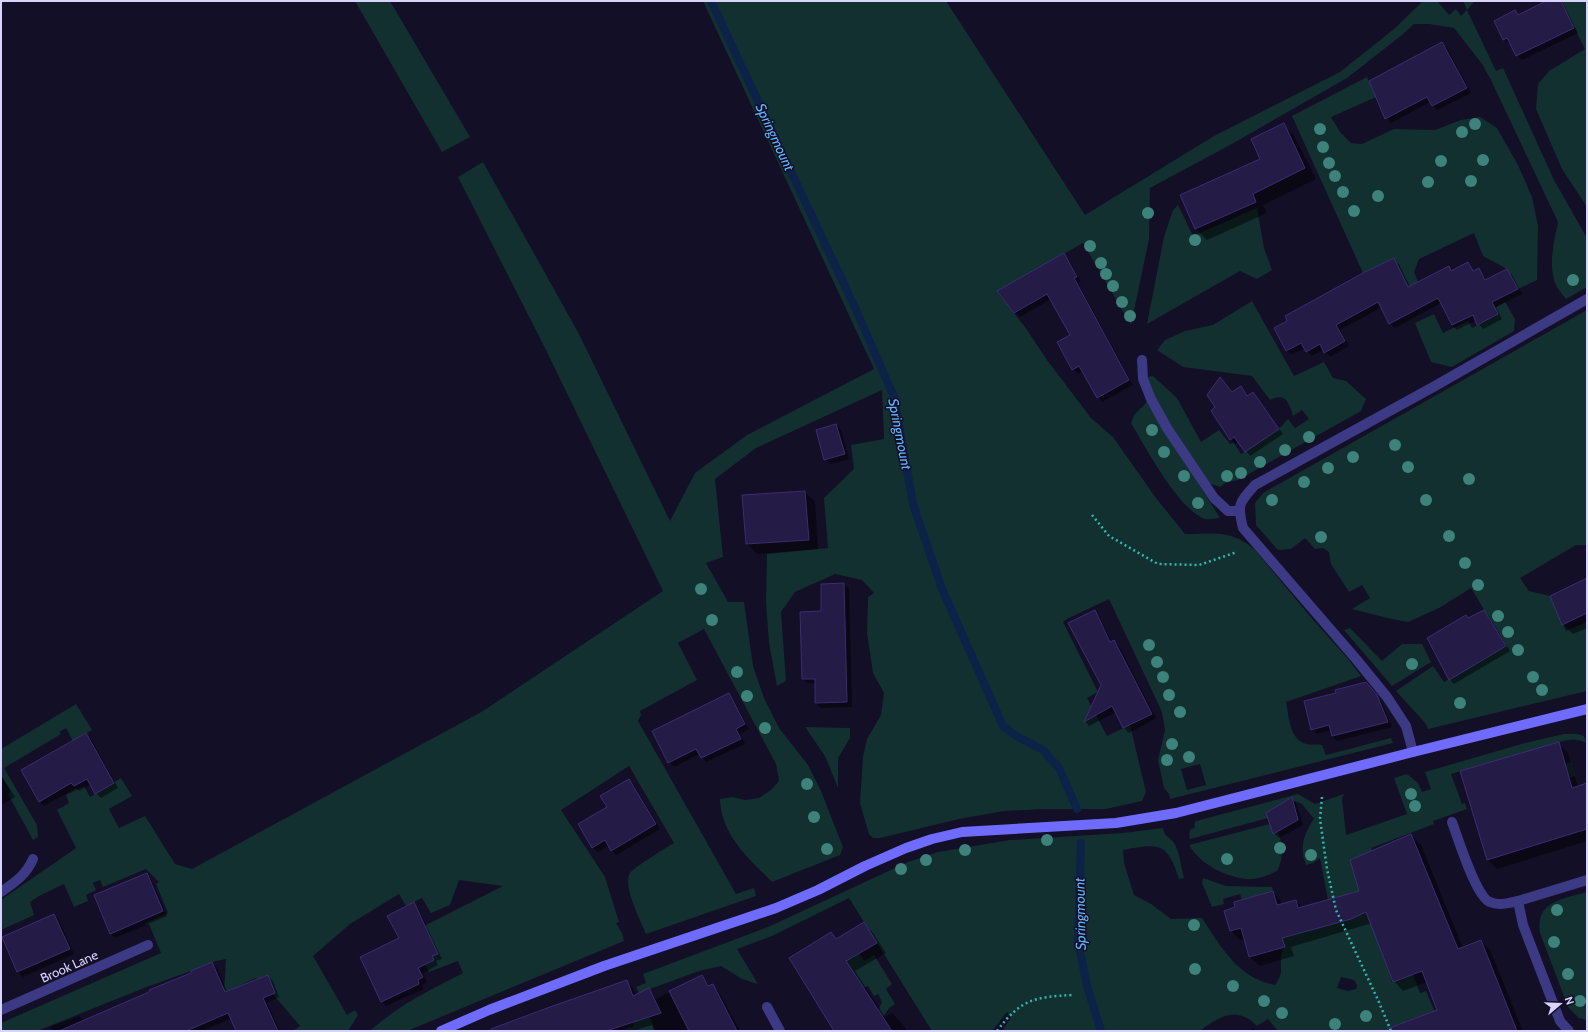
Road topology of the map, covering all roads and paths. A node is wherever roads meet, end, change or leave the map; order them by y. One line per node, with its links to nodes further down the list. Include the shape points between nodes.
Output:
1 (1587, 299): 3 (street, via 1255,485 1242,500)
2 (1142, 360): 3 (street, via 1143,379 1151,399 1181,450 1214,498 1228,511)
3 (1238, 511): 7 (street, via 1243,528 1387,697 1406,726)
4 (1092, 515): 5 (path, via 1109,536 1158,564 1199,565)
5 (1240, 551)
6 (1587, 709): 7 (main road)
7 (1414, 752): 18 (main road, via 1176,813 1116,822 962,832 932,839 892,854 776,908 604,966)
8 (1322, 797): 21 (path, via 1320,819 1336,910)
9 (1452, 822): 13 (street, via 1481,894 1490,902 1502,904)
10 (33, 859): 12 (street, via 28,870)
11 (1587, 880): 13 (street)
12 (1, 892)
13 (1518, 901): 22 (street, via 1523,925 1560,1021)
14 (148, 946): 17 (street, Brook Lane)
15 (1073, 995): 20 (path, via 1045,997 1024,1004 1009,1015)
16 (767, 1007): 19 (street)
17 (1, 1010)
18 (441, 1031)
19 (780, 1031)
20 (997, 1031)
21 (1391, 1031)
22 (1569, 1031)

